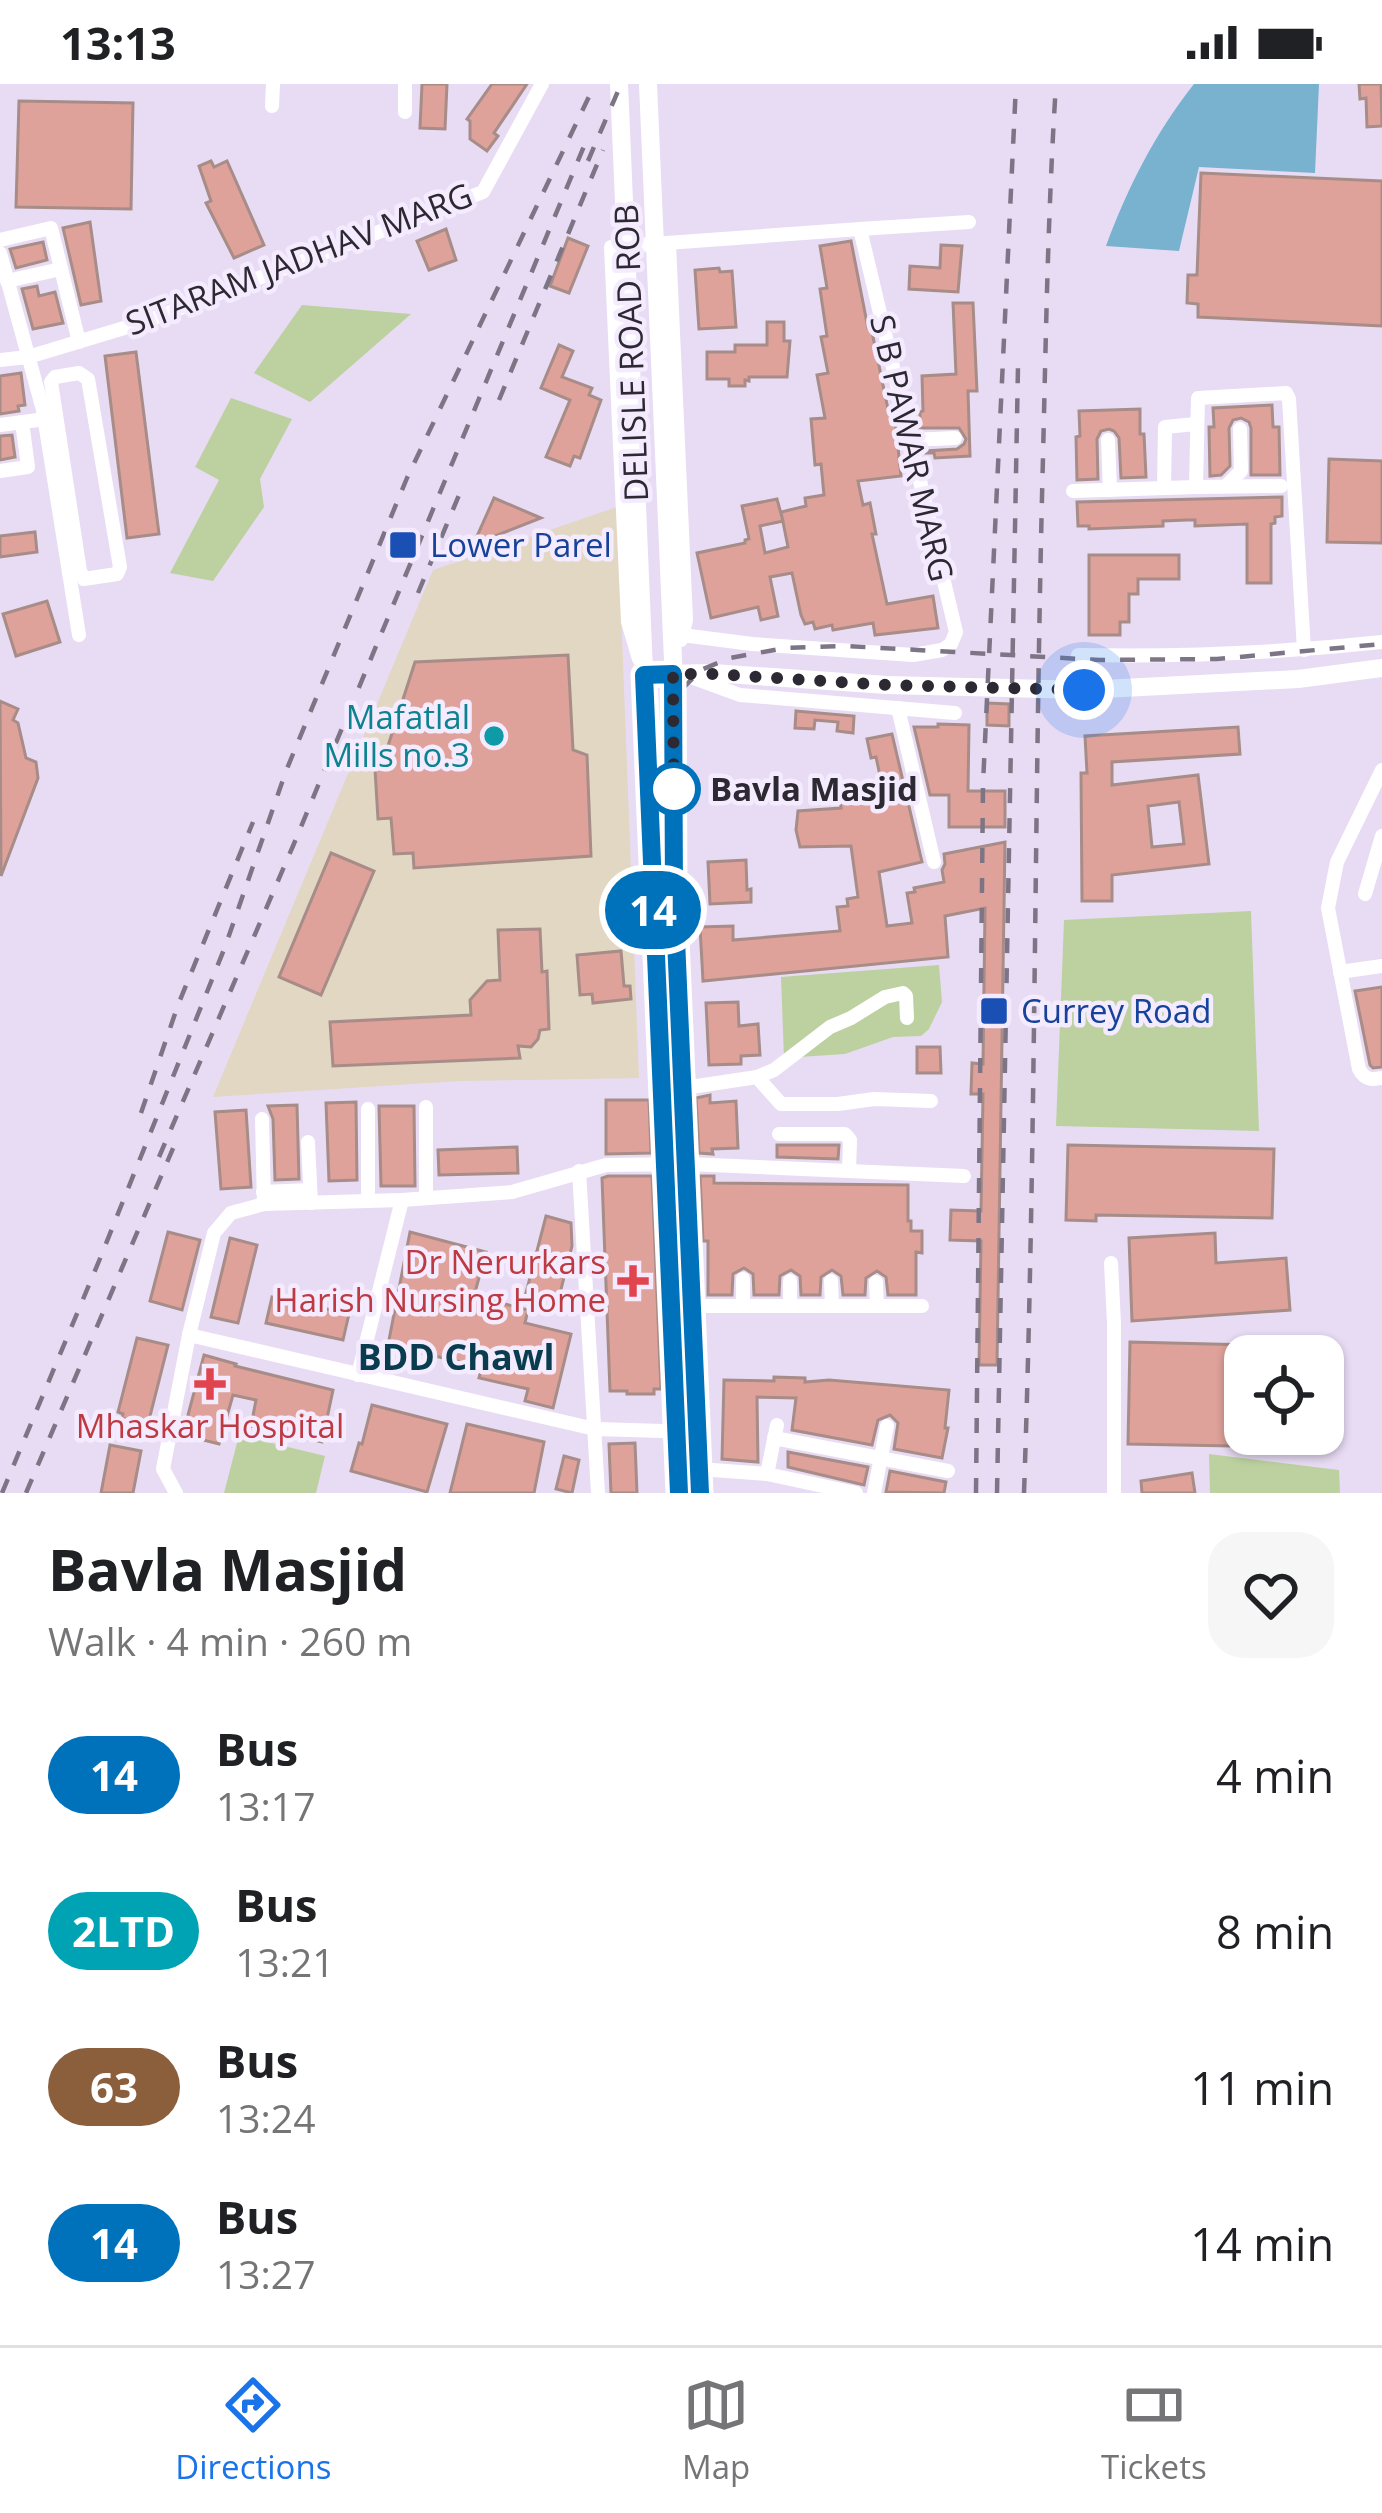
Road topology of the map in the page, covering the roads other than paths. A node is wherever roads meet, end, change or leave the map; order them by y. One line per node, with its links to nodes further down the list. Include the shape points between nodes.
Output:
1 (273, 84): 6 (street)
2 (406, 84): 7 (street)
3 (542, 84): 15 (street, SITARAM JADHAV MARG, via 483,191)
4 (619, 84): 41 (main road, DELISLE ROAD ROB)
5 (648, 84): 34 (main road, DELISLE ROAD ROB)
6 (272, 106)
7 (405, 112)
8 (969, 222): 9 (street)
9 (860, 229): 11 (street); 24 (street, S B PAWAR MARG)
10 (0, 240): 13 (street, via 51,228)
11 (669, 244): 34 (street, via 686,620); 41 (street, via 611,247 628,622)
12 (0, 253): 14 (street)
13 (61, 269): 14 (street); 15 (street)
14 (7, 281): 16 (street)
15 (79, 342): 16 (street, SITARAM JADHAV MARG)
16 (28, 357): 17 (street, SITARAM JADHAV MARG); 18 (street)
17 (0, 360)
18 (48, 412): 19 (street); 33 (street); 33 (street, via 53,378 86,376 120,567 83,578)
19 (22, 422): 21 (street); 26 (street, via 28,467)
20 (1196, 424): 29 (street); 30 (street, via 1165,427); 37 (street, via 1198,398 1286,392)
21 (0, 425)
22 (1240, 429): 27 (street, via 1241,471)
23 (955, 438): 24 (street)
24 (910, 440): 34 (street, S B PAWAR MARG, via 956,632 951,644 913,655 752,644)
25 (1108, 440): 31 (street)
26 (0, 471)
27 (1226, 485): 28 (street); 29 (street)
28 (1281, 485)
29 (1196, 487): 30 (street)
30 (1164, 488): 31 (street)
31 (1110, 490): 32 (street)
32 (1072, 491)
33 (74, 572): 35 (street)
34 (676, 628): 40 (main road, DELISLE ROAD ROB)
35 (79, 635)
36 (1382, 642): 37 (street)
37 (1304, 650): 38 (street)
38 (1078, 655)
39 (1382, 668): 40 (main road, via 1084,690)
40 (678, 674): 41 (main road); 42 (street, via 740,695); 53 (main road, DELISLE ROAD ROB, via 674,906)
41 (644, 675): 60 (main road, DELISLE ROAD ROB)
42 (898, 708): 43 (street); 46 (street)
43 (955, 713)
44 (1382, 770): 49 (street, via 1331,889)
45 (1382, 836): 47 (street)
46 (934, 862)
47 (1365, 894)
48 (1382, 967): 49 (street)
49 (1340, 972): 52 (street, via 1359,1070)
50 (907, 1018): 51 (street, via 903,993 885,997)
51 (757, 1077): 53 (street); 54 (street, via 781,1104)
52 (1382, 1078)
53 (684, 1088): 60 (main road, DELISLE ROAD ROB)
54 (931, 1101)
55 (426, 1107): 66 (street)
56 (368, 1109): 68 (street)
57 (262, 1119): 65 (street)
58 (778, 1134): 62 (street, via 844,1134)
59 (308, 1142): 64 (street)
60 (677, 1163): 61 (street); 62 (street); 74 (main road); 84 (main road)
61 (579, 1171): 66 (street, via 512,1192); 83 (street)
62 (849, 1171): 63 (street)
63 (964, 1176)
64 (310, 1196): 65 (street); 68 (street)
65 (264, 1198): 80 (street, via 214,1233)
66 (427, 1198): 67 (street)
67 (402, 1200): 68 (street); 81 (street)
68 (368, 1201)
69 (1111, 1263): 98 (street)
70 (743, 1279): 75 (street)
71 (790, 1281): 76 (street)
72 (831, 1281): 77 (street)
73 (876, 1282): 78 (street)
74 (693, 1306): 75 (street); 85 (main road)
75 (743, 1306): 76 (street)
76 (790, 1306): 77 (street)
77 (832, 1306): 78 (street)
78 (877, 1306): 79 (street)
79 (922, 1306)
80 (189, 1335): 81 (street); 87 (street)
81 (358, 1375): 83 (street)
82 (887, 1426): 86 (street)
83 (596, 1429): 84 (street); 93 (street)
84 (676, 1432): 85 (street); 94 (main road)
85 (698, 1432): 88 (main road)
86 (880, 1458): 89 (street); 90 (street, via 776,1432); 97 (street)
87 (163, 1469): 91 (street); 92 (street)
88 (699, 1469): 90 (street); 95 (main road)
89 (948, 1471)
90 (767, 1474): 96 (street)
91 (157, 1493)
92 (176, 1493)
93 (598, 1493)
94 (679, 1493)
95 (700, 1493)
96 (856, 1493)
97 (874, 1493)
98 (1114, 1493)

